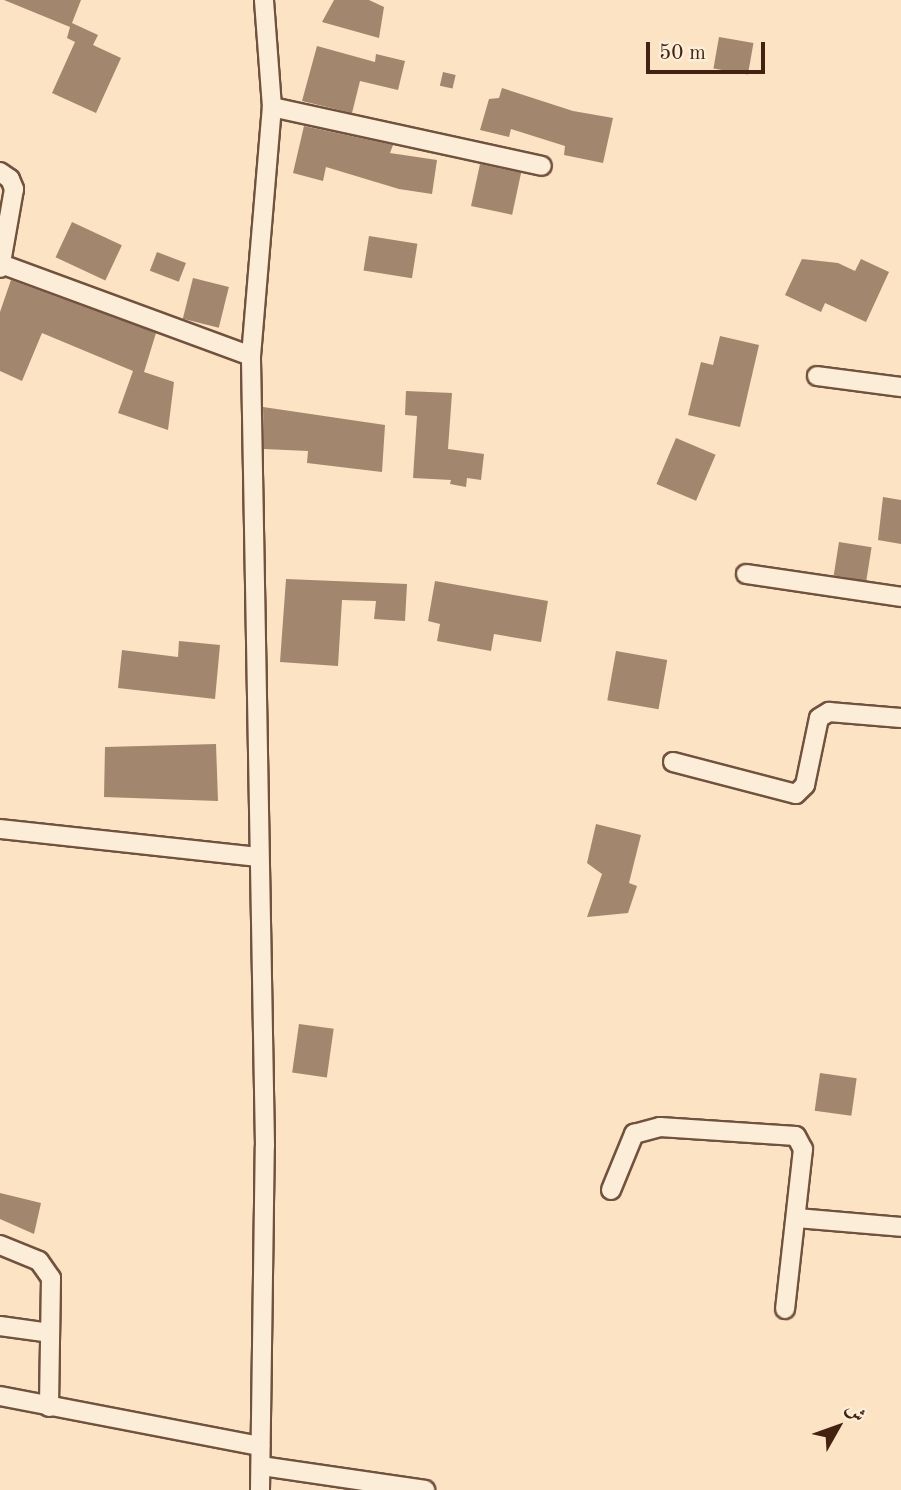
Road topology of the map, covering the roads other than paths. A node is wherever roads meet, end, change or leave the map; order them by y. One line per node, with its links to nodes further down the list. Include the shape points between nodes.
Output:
1 (264, 0): 2 (street)
2 (272, 107): 3 (street); 6 (street)
3 (542, 166)
4 (0, 172): 5 (street, via 14,189)
5 (1, 266): 6 (street)
6 (251, 356): 14 (street)
7 (817, 376): 8 (street)
8 (901, 387)
9 (746, 574): 10 (street)
10 (901, 597)
11 (901, 718): 12 (street, via 830,712 819,718 804,785 796,794)
12 (673, 762)
13 (0, 830): 14 (street)
14 (258, 858): 24 (street, via 265,1146)
15 (611, 1190): 16 (street, via 634,1135 660,1127 789,1133 803,1149)
16 (797, 1218): 17 (street); 19 (street)
17 (901, 1227)
18 (0, 1245): 21 (street, via 29,1256 48,1271)
19 (785, 1309)
20 (0, 1326): 21 (street)
21 (50, 1333): 23 (street)
22 (0, 1396): 23 (street)
23 (49, 1407): 24 (street)
24 (260, 1446): 25 (street)
25 (261, 1466): 26 (street); 27 (street)
26 (260, 1490)
27 (425, 1490)

